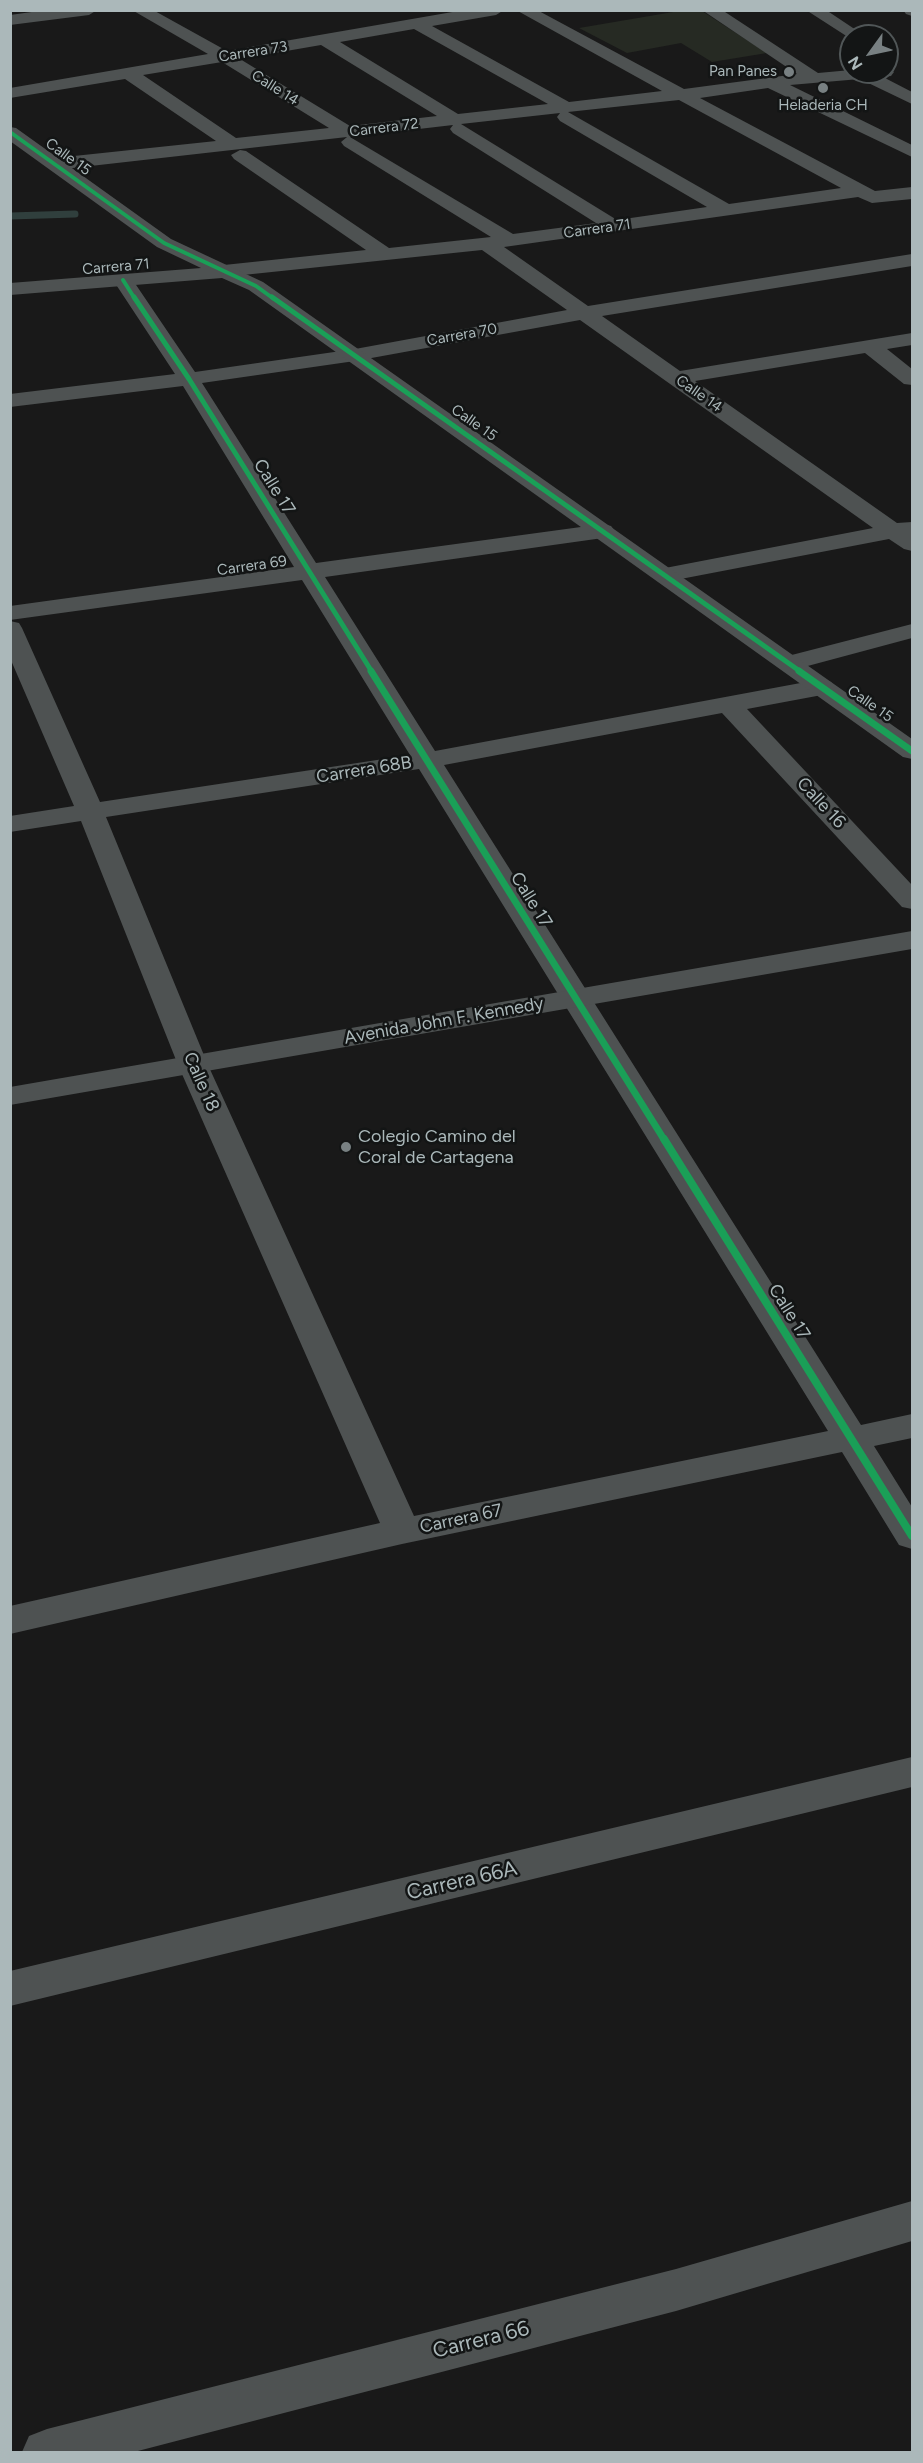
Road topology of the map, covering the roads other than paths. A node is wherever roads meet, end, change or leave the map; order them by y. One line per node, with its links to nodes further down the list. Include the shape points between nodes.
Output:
1 (89, 10): 7 (street)
2 (140, 10): 11 (street, Calle 14)
3 (496, 10): 8 (street, Carrera 73)
4 (524, 10): 18 (street)
5 (710, 10): 14 (street)
6 (814, 10): 9 (street)
7 (10, 20)
8 (417, 24): 10 (street, Carrera 73); 20 (street)
9 (839, 25)
10 (325, 40): 11 (street, Carrera 73); 21 (street)
11 (224, 56): 12 (street, Carrera 73); 23 (street, Calle 14)
12 (128, 73): 17 (street, Carrera 73); 24 (street)
13 (839, 74): 14 (street, Carrera 72)
14 (813, 77): 15 (street, Carrera 72)
15 (770, 82): 18 (street, Carrera 72); 25 (street)
16 (883, 84): 19 (street)
17 (10, 93)
18 (684, 96): 20 (street, Carrera 72); 28 (street)
19 (912, 99)
20 (567, 112): 21 (street, Carrera 72); 29 (street)
21 (456, 124): 23 (street, Carrera 72); 30 (street)
22 (10, 132): 26 (street, Calle 15)
23 (349, 137): 24 (street, Carrera 72); 31 (street, Calle 14)
24 (237, 150): 26 (street, Carrera 72); 33 (street)
25 (912, 152)
26 (62, 169): 35 (street, Calle 15, via 164,243)
27 (912, 193): 28 (street, Carrera 71)
28 (866, 194): 29 (street, Carrera 71)
29 (728, 211): 30 (street, Carrera 71)
30 (616, 227): 31 (street, Carrera 71)
31 (510, 241): 32 (street, Carrera 71)
32 (486, 244): 33 (street, Carrera 71); 38 (street, Calle 14)
33 (387, 256): 35 (street, Carrera 71)
34 (912, 260): 38 (street, Carrera 70)
35 (224, 271): 36 (street, Carrera 71); 41 (street, Calle 15, via 256,286)
36 (123, 280): 37 (street, Carrera 71); 43 (street, Calle 17)
37 (10, 289)
38 (584, 313): 41 (street, Carrera 70); 42 (street, Calle 14)
39 (912, 339): 40 (street)
40 (869, 346): 42 (street); 44 (street)
41 (355, 355): 43 (street, Carrera 70); 46 (street, Calle 15)
42 (677, 378): 47 (street, Calle 14)
43 (189, 379): 45 (street, Carrera 70); 48 (street, Calle 17)
44 (912, 379)
45 (10, 401)
46 (603, 531): 48 (street, Carrera 69); 49 (street, Calle 15)
47 (906, 534): 49 (street)
48 (309, 571): 50 (street, Carrera 69); 57 (street, Calle 17)
49 (665, 575): 53 (street, Calle 15)
50 (10, 613)
51 (10, 628): 58 (street, Calle 18)
52 (912, 631): 53 (street)
53 (789, 663): 54 (street, Calle 15)
54 (822, 687): 55 (street, Carrera 68B); 56 (street, Calle 15)
55 (729, 705): 57 (street, Carrera 68B); 60 (street, Calle 16)
56 (912, 751)
57 (427, 760): 58 (street, Carrera 68B); 62 (street, Calle 17)
58 (91, 813): 59 (street, Carrera 68B); 63 (street, Calle 18)
59 (10, 824)
60 (912, 901)
61 (912, 940): 62 (street, Avenida John F. Kennedy)
62 (575, 998): 63 (street, Avenida John F. Kennedy); 66 (street, Calle 17)
63 (194, 1065): 64 (street, Avenida John F. Kennedy); 67 (street, Calle 18)
64 (10, 1096)
65 (912, 1426): 66 (street, Carrera 67)
66 (851, 1440): 67 (street, Carrera 67); 68 (street, Calle 17)
67 (402, 1531): 69 (street, Carrera 67)
68 (912, 1536)
69 (10, 1620)
70 (912, 1772): 71 (street, Carrera 66A)
71 (10, 1989)
72 (912, 2221): 73 (street, Carrera 66, via 676,2290)
73 (47, 2452)

